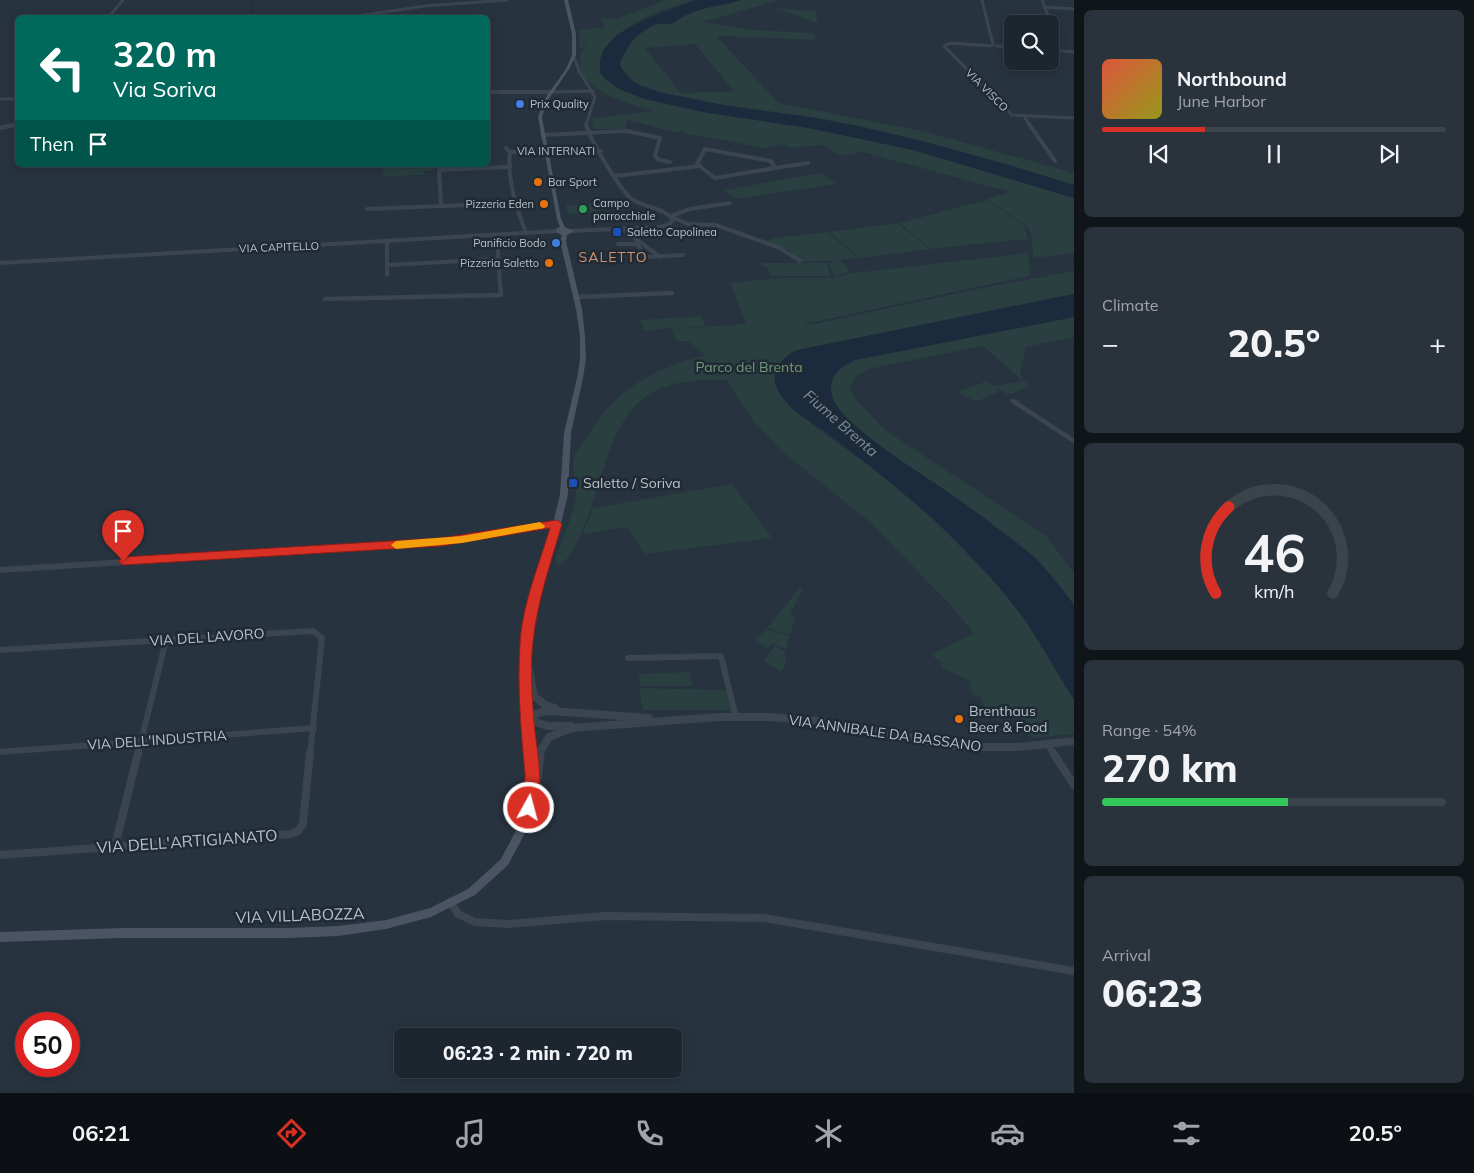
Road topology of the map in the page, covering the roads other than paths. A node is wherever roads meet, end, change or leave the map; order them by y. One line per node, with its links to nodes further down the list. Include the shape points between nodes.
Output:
1 (122, 0): 9 (street)
2 (506, 0): 6 (street)
3 (566, 0): 16 (main road, via 573,28)
4 (982, 0): 12 (street)
5 (1042, 0): 7 (street)
6 (471, 1): 10 (street)
7 (1044, 7): 8 (street); 11 (street)
8 (1074, 9)
9 (110, 15)
10 (366, 15)
11 (1048, 15)
12 (994, 45): 13 (street); 22 (street, VIA VISCO, via 950,43 944,46 1012,115)
13 (1004, 46)
14 (1059, 51): 15 (street)
15 (1074, 52)
16 (574, 56): 17 (street, via 578,71); 19 (main road, VIA VILLABOZZA)
17 (593, 91): 19 (street); 26 (street, via 595,101 586,123)
18 (490, 92): 19 (street)
19 (551, 92): 27 (main road, VIA VILLABOZZA, via 541,110)
20 (0, 99): 21 (street)
21 (15, 99)
22 (1025, 118): 23 (street, VIA VISCO); 33 (street)
23 (1074, 118)
24 (15, 125): 25 (street)
25 (0, 128)
26 (590, 133): 27 (street, VIA INTERNATI); 30 (street); 34 (street, VIA INTERNATI, via 634,132 658,138 654,156)
27 (542, 135): 29 (main road, VIA VILLABOZZA)
28 (506, 148): 31 (street, VIA INTERNATI)
29 (546, 151): 30 (street, VIA INTERNATI); 31 (street, VIA INTERNATI); 51 (main road, VIA VILLABOZZA)
30 (601, 151): 42 (street)
31 (510, 152): 36 (street, VIA INTERNATI)
32 (771, 161): 37 (street, via 705,149 697,164); 38 (street); 40 (street)
33 (1055, 161)
34 (670, 162)
35 (808, 163): 38 (street)
36 (510, 166): 41 (street); 43 (street, VIA INTERNATI)
37 (700, 166): 40 (street, via 715,178); 42 (street)
38 (794, 166): 40 (street)
39 (439, 167): 41 (street)
40 (775, 169)
41 (440, 170): 45 (street)
42 (616, 176): 47 (street, via 629,198)
43 (516, 203): 45 (street); 52 (street, VIA INTERNATI)
44 (730, 204): 47 (street, via 690,208)
45 (442, 205): 46 (street)
46 (367, 209)
47 (671, 217): 48 (street); 49 (street)
48 (670, 224): 49 (street, VIA CAPITELLO); 50 (street, VIA CAPITELLO)
49 (688, 224): 61 (street, VIA CAPITELLO, via 716,225 780,248)
50 (624, 229): 51 (street, VIA CAPITELLO); 55 (street)
51 (564, 231): 52 (street, VIA CAPITELLO); 69 (main road, VIA VILLABOZZA, via 563,241 584,352 567,435 566,482)
52 (526, 233): 53 (street, VIA CAPITELLO)
53 (497, 235): 54 (street, VIA CAPITELLO); 59 (street)
54 (387, 242): 60 (street, VIA CAPITELLO); 62 (street)
55 (639, 243): 56 (street); 58 (street); 58 (street, via 644,257)
56 (618, 244)
57 (683, 255): 58 (street)
58 (660, 257)
59 (498, 259): 62 (street); 66 (street, via 501,295)
60 (0, 262)
61 (800, 262)
62 (388, 265): 63 (street)
63 (387, 274)
64 (672, 293): 65 (street)
65 (579, 297)
66 (325, 299)
67 (1013, 401): 68 (street)
68 (1074, 441)
69 (557, 524): 70 (street, via 441,542); 73 (main road, VIA VILLABOZZA, via 535,598)
70 (0, 570)
71 (166, 640): 72 (street, VIA DEL LAVORO); 80 (street, VIA DEL LAVORO, via 313,631 322,638); 82 (street)
72 (1, 651)
73 (525, 654): 75 (street, VIA ANNIBALE DA BASSANO, via 535,700 545,706); 77 (main road, VIA VILLABOZZA)
74 (628, 658): 76 (street, via 721,656)
75 (570, 711): 77 (street, VIA ANNIBALE DA BASSANO, via 540,712); 78 (street, VIA ANNIBALE DA BASSANO)
76 (736, 718): 78 (street, VIA ANNIBALE DA BASSANO); 83 (street, VIA ANNIBALE DA BASSANO, via 818,721 982,748)
77 (527, 719): 79 (street, VIA ANNIBALE DA BASSANO, via 547,726); 86 (main road, VIA VILLABOZZA, via 532,779)
78 (666, 720): 79 (street, VIA ANNIBALE DA BASSANO)
79 (591, 726): 86 (street, VIA ANNIBALE DA BASSANO, via 561,731 548,737 537,760 535,800)
80 (314, 728): 82 (street, VIA DELL'INDUSTRIA); 87 (street, VIA DELL'ARTIGIANATO, via 304,824 298,831)
81 (1074, 741): 83 (street, VIA ANNIBALE DA BASSANO)
82 (140, 742): 84 (street, VIA DELL'INDUSTRIA); 87 (street)
83 (1048, 745): 85 (street)
84 (0, 752)
85 (1074, 785)
86 (527, 818): 89 (main road, VIA VILLABOZZA, via 506,859 472,891)
87 (115, 846): 88 (street, VIA DELL'ARTIGIANATO)
88 (0, 855)
89 (450, 902): 90 (main road, VIA VILLABOZZA, via 426,915 398,923 331,932); 91 (street, via 458,914 475,922 508,924 605,916 764,918)
90 (0, 937)
91 (1074, 971)

